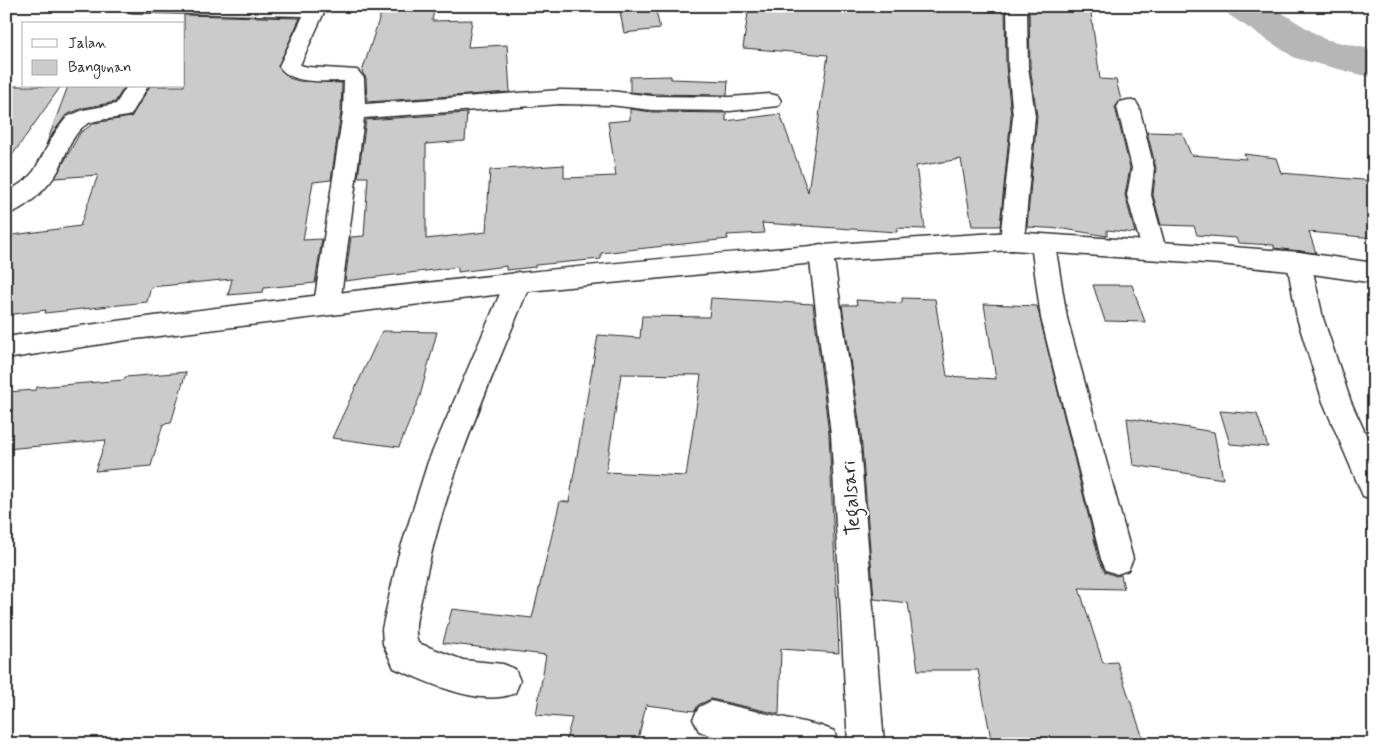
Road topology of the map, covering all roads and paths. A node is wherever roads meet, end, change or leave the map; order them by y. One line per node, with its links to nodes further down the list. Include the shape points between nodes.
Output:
1 (132, 6): 3 (street)
2 (1017, 6): 9 (street, via 1018,66 1024,116)
3 (317, 8): 7 (street, via 289,66 293,71 342,74 354,78)
4 (137, 88): 8 (street, via 123,110 78,120 68,130 44,176 32,190)
5 (770, 101): 7 (street, via 652,103 560,97)
6 (1128, 107): 11 (street, via 1143,168 1139,195)
7 (354, 112): 16 (street)
8 (6, 206)
9 (1012, 241): 10 (street); 12 (street)
10 (1043, 244): 11 (street); 19 (street, via 1054,318)
11 (1154, 250): 13 (street)
12 (821, 253): 15 (street); 23 (street, Tegalsari, via 845,434)
13 (1299, 262): 14 (street); 18 (street, via 1310,318 1337,402)
14 (1374, 273)
15 (518, 282): 16 (street); 20 (street, via 443,462 414,558 399,628 400,644 406,656 463,677)
16 (327, 304): 17 (street)
17 (6, 348)
18 (1374, 486)
19 (1117, 559)
20 (504, 681)
21 (711, 719): 22 (street)
22 (821, 744)
23 (866, 744)

